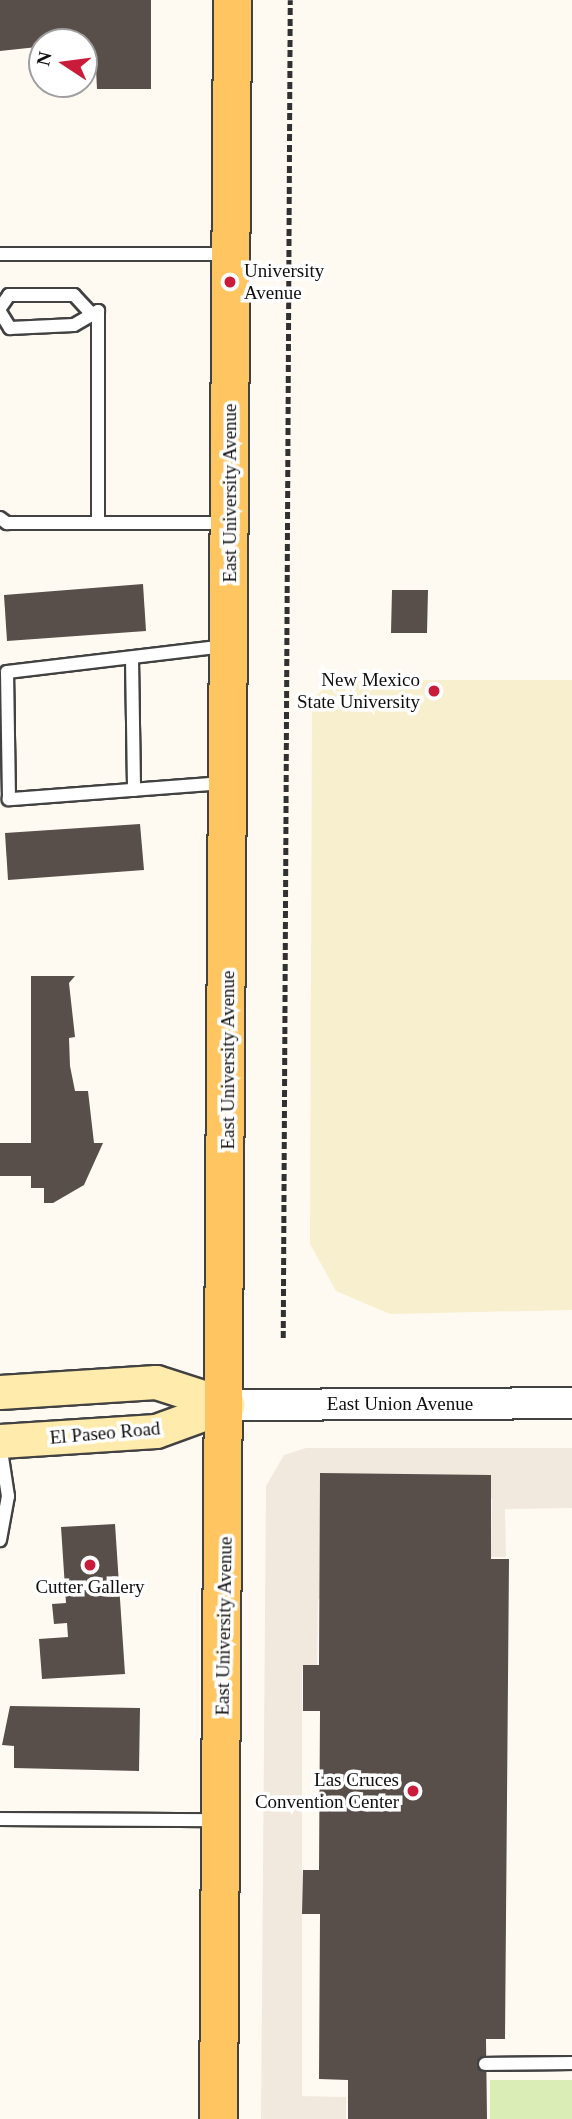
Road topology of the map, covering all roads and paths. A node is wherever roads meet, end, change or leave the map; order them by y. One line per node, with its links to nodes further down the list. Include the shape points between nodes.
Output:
1 (232, 0): 4 (main road, East University Avenue)
2 (290, 0): 14 (path)
3 (0, 254): 4 (lane)
4 (231, 254): 9 (main road, East University Avenue)
5 (0, 310): 6 (lane, via 9,295 74,295); 6 (lane, via 10,328 74,325)
6 (89, 311): 8 (lane, via 98,311)
7 (0, 518): 8 (lane)
8 (98, 523): 9 (lane)
9 (230, 523): 10 (main road, East University Avenue)
10 (230, 645): 11 (lane); 12 (main road, East University Avenue)
11 (132, 659): 13 (lane); 13 (lane, via 7,672 9,799)
12 (228, 783): 13 (lane); 17 (main road, East University Avenue)
13 (134, 790)
14 (283, 1338)
15 (0, 1392): 17 (main road, via 156,1382)
16 (572, 1403): 17 (street, East Union Avenue)
17 (227, 1405): 18 (main road, El Paseo Road, via 156,1431); 21 (main road, East University Avenue)
18 (0, 1443): 19 (lane, via 8,1496)
19 (0, 1541)
20 (0, 1819): 21 (lane)
21 (222, 1820): 24 (main road, East University Avenue)
22 (572, 2063): 23 (lane)
23 (485, 2064)
24 (218, 2119)

